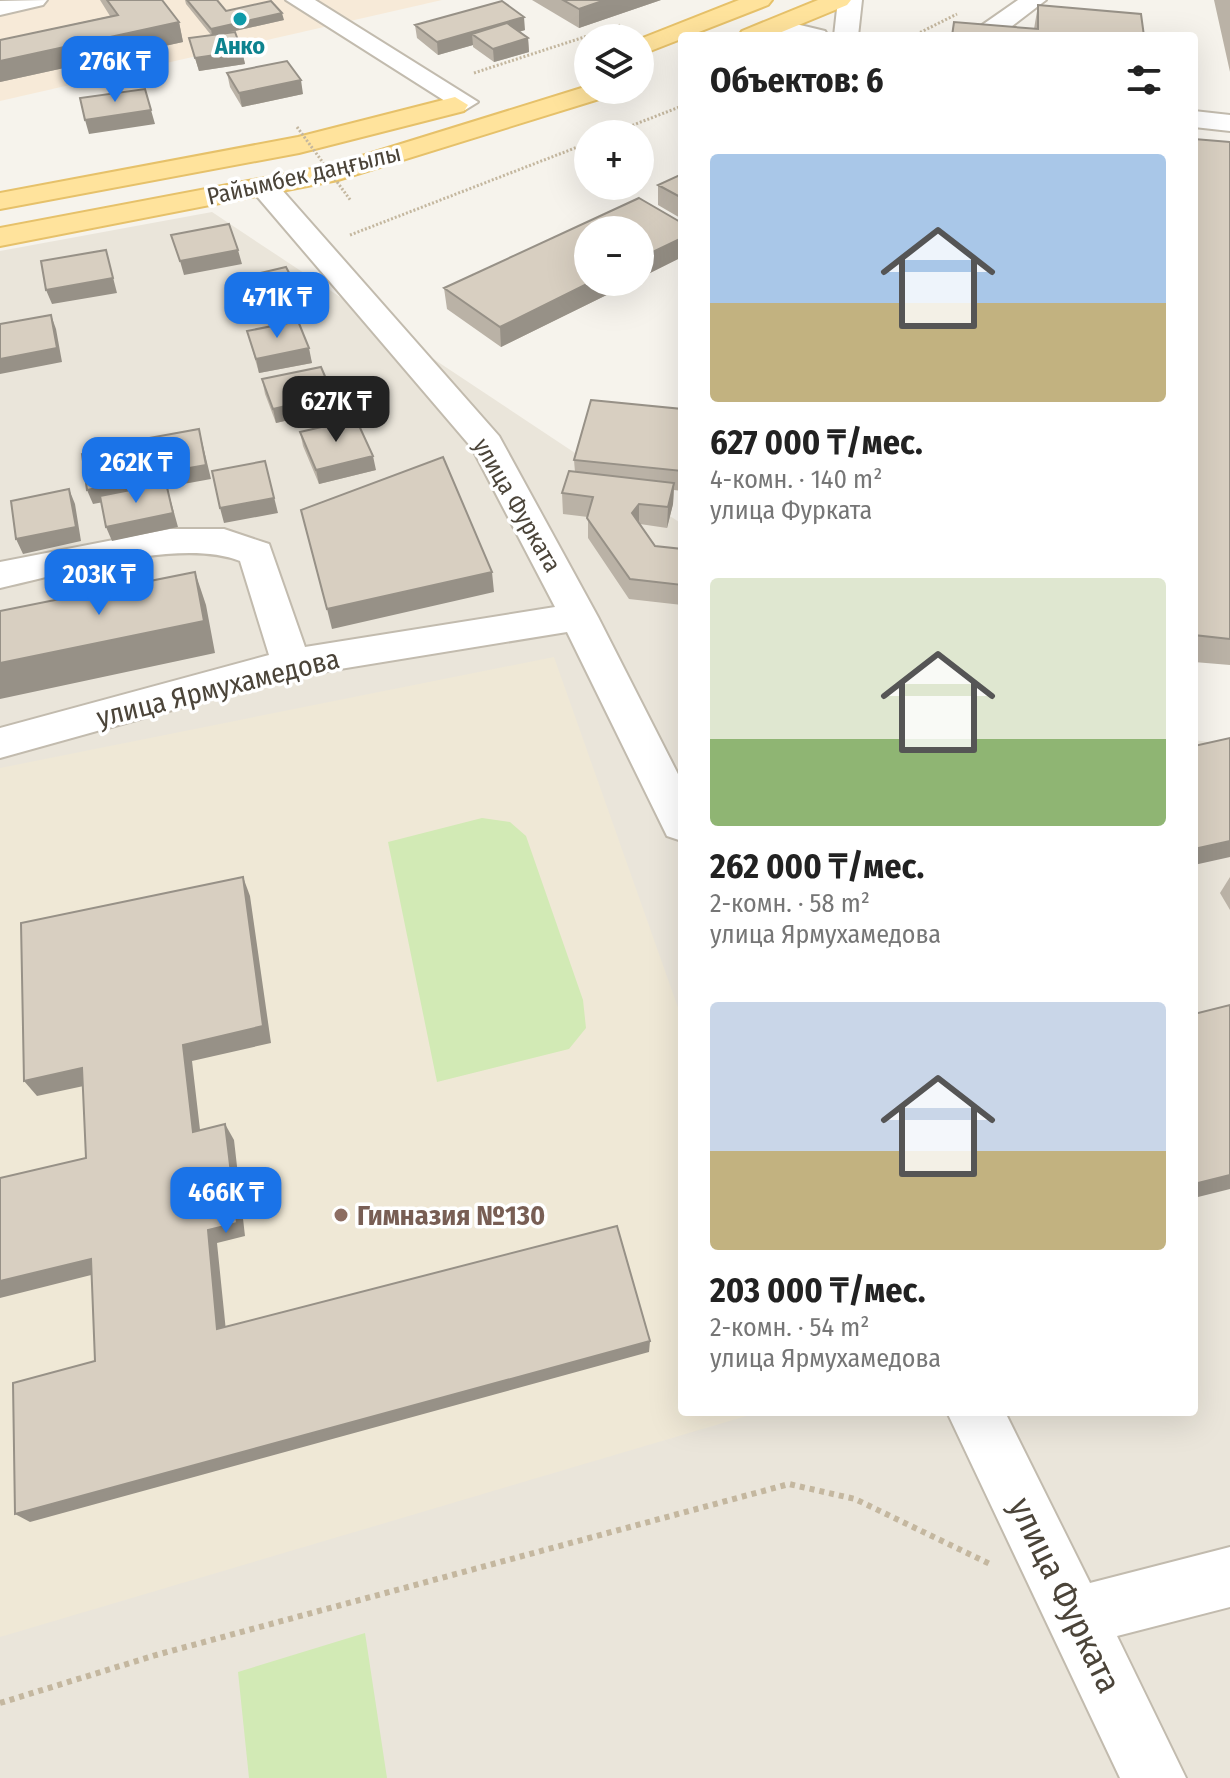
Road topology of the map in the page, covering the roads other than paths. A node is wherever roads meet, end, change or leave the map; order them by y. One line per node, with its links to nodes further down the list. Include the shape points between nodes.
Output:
1 (35, 0): 7 (street)
2 (298, 0): 18 (street)
3 (760, 0): 9 (main road)
4 (839, 0): 8 (main road)
5 (850, 0): 12 (street)
6 (1034, 0): 13 (street)
7 (0, 8)
8 (775, 26): 10 (main road); 11 (street)
9 (680, 32)
10 (761, 32)
11 (800, 32)
12 (846, 32)
13 (988, 32)
14 (678, 33): 15 (main road)
15 (654, 42)
16 (493, 94): 18 (main road, Райымбек даңғылы)
17 (574, 99): 21 (main road, Райымбек даңғылы, via 338,172)
18 (465, 102): 22 (main road, Райымбек даңғылы, via 299,145)
19 (1198, 119): 20 (street)
20 (1230, 123)
21 (265, 188): 24 (main road, Райымбек даңғылы); 27 (street, улица Фурката, via 487,444)
22 (39, 194): 23 (main road, Райымбек даңғылы); 24 (main road)
23 (0, 201)
24 (49, 228): 25 (main road, Райымбек даңғылы)
25 (0, 237)
26 (0, 575): 28 (street, via 170,541 224,541 256,553)
27 (579, 617): 28 (street, улица Ярмухамедова); 30 (street, улица Фурката)
28 (291, 663): 29 (street, улица Ярмухамедова)
29 (0, 743)
30 (678, 816)
31 (977, 1416): 33 (street, улица Фурката)
32 (1230, 1577): 33 (street)
33 (1076, 1617): 34 (street, улица Фурката)
34 (1154, 1778)

